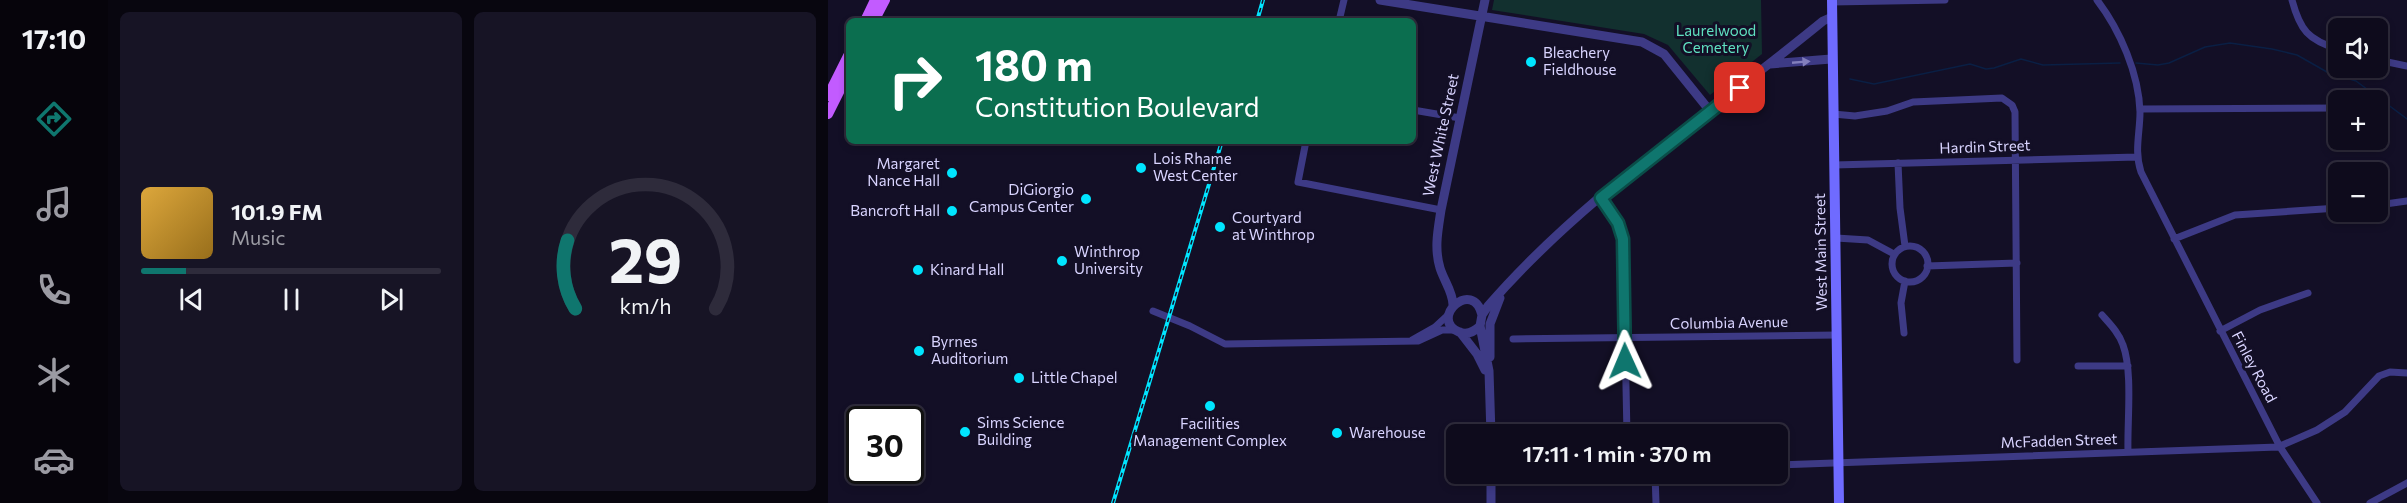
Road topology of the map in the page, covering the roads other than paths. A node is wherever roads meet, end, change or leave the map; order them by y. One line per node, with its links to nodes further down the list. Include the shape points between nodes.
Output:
1 (875, 0): 13 (main road)
2 (885, 0): 14 (main road)
3 (1344, 0): 15 (street)
4 (1380, 0): 10 (street)
5 (1485, 0): 11 (street, West White Street)
6 (1945, 0): 9 (street)
7 (2097, 0): 25 (street, via 2120,35)
8 (2292, 0): 16 (street, via 2306,34)
9 (1832, 1): 12 (main road, West Main Street)
10 (1403, 2): 11 (street)
11 (1482, 17): 27 (street, via 1652,46 1670,60); 30 (street, West White Street)
12 (1832, 17): 17 (main road, West Main Street); 20 (street)
13 (866, 18)
14 (876, 18)
15 (1340, 18)
16 (2328, 45)
17 (1832, 59): 20 (street, one-way to 17); 29 (main road, West Main Street)
18 (846, 60): 23 (main road)
19 (2388, 62): 21 (street)
20 (1770, 64): 27 (street)
21 (2407, 66)
22 (846, 78): 28 (main road)
23 (828, 96)
24 (2328, 108): 25 (street)
25 (2140, 109): 32 (street)
26 (1416, 111): 30 (street)
27 (1710, 111): 36 (street)
28 (828, 114)
29 (1833, 114): 33 (street, via 1855,116 1913,102 2002,98 2015,112); 35 (main road, West Main Street)
30 (1460, 118): 40 (street, West White Street)
31 (1305, 144): 40 (street, via 1298,182)
32 (2137, 157): 33 (street, Hardin Street); 42 (street, Finley Road)
33 (2014, 160): 34 (street, Hardin Street); 45 (street)
34 (1898, 163): 35 (street, Hardin Street); 43 (street)
35 (1834, 165): 41 (main road, West Main Street)
36 (1601, 198): 49 (street, via 1563,229); 62 (street, via 1618,223 1623,239)
37 (2407, 201): 38 (street)
38 (2388, 204)
39 (2328, 209): 42 (street, via 2235,215)
40 (1441, 210): 47 (street, West White Street, via 1436,251)
41 (1836, 238): 44 (street, via 1868,240); 61 (main road, West Main Street)
42 (2174, 239): 59 (street, Finley Road)
43 (1905, 246): 44 (street); 46 (street, via 1919,248)
44 (1894, 254): 48 (street, via 1892,268)
45 (2017, 262): 46 (street); 65 (street)
46 (1927, 266): 48 (street, via 1920,278)
47 (1443, 276): 51 (street, West White Street, via 1456,293); 52 (street, West White Street)
48 (1905, 281): 60 (street, via 1901,303)
49 (1506, 287): 51 (street, via 1485,300); 55 (street); 68 (street, via 1490,324)
50 (2308, 293): 59 (street, via 2283,300)
51 (1469, 301): 52 (street); 55 (street, via 1478,305)
52 (1453, 305): 54 (street)
53 (1153, 311): 64 (street, via 1225,344)
54 (1449, 315): 58 (street); 64 (street)
55 (1482, 315): 57 (street)
56 (2102, 315): 67 (street, via 2123,343)
57 (1480, 326): 58 (street, via 1471,332); 68 (street)
58 (1458, 331): 64 (street, via 1442,330); 70 (street, via 1477,354)
59 (2220, 331): 73 (street, Finley Road)
60 (1904, 333)
61 (1837, 335): 62 (street, Columbia Avenue); 76 (main road, West Main Street)
62 (1624, 338): 63 (street, Columbia Avenue); 72 (street)
63 (1513, 339)
64 (1412, 340)
65 (2017, 360)
66 (2078, 366): 67 (street)
67 (2128, 366): 74 (street)
68 (1489, 371): 70 (street)
69 (2407, 373): 73 (street, via 2379,376 2345,412)
70 (1490, 382): 71 (street)
71 (1491, 424)
72 (1627, 424)
73 (2280, 447): 74 (street, McFadden Street); 83 (street, Finley Road)
74 (2128, 452): 76 (street, McFadden Street)
75 (1788, 465): 76 (street, McFadden Street)
76 (1839, 465): 82 (main road, West Main Street)
77 (2407, 483): 84 (street)
78 (1491, 484): 80 (street)
79 (1655, 484): 81 (street)
80 (1491, 503)
81 (1656, 503)
82 (1839, 503)
83 (2317, 503)
84 (2370, 503)

